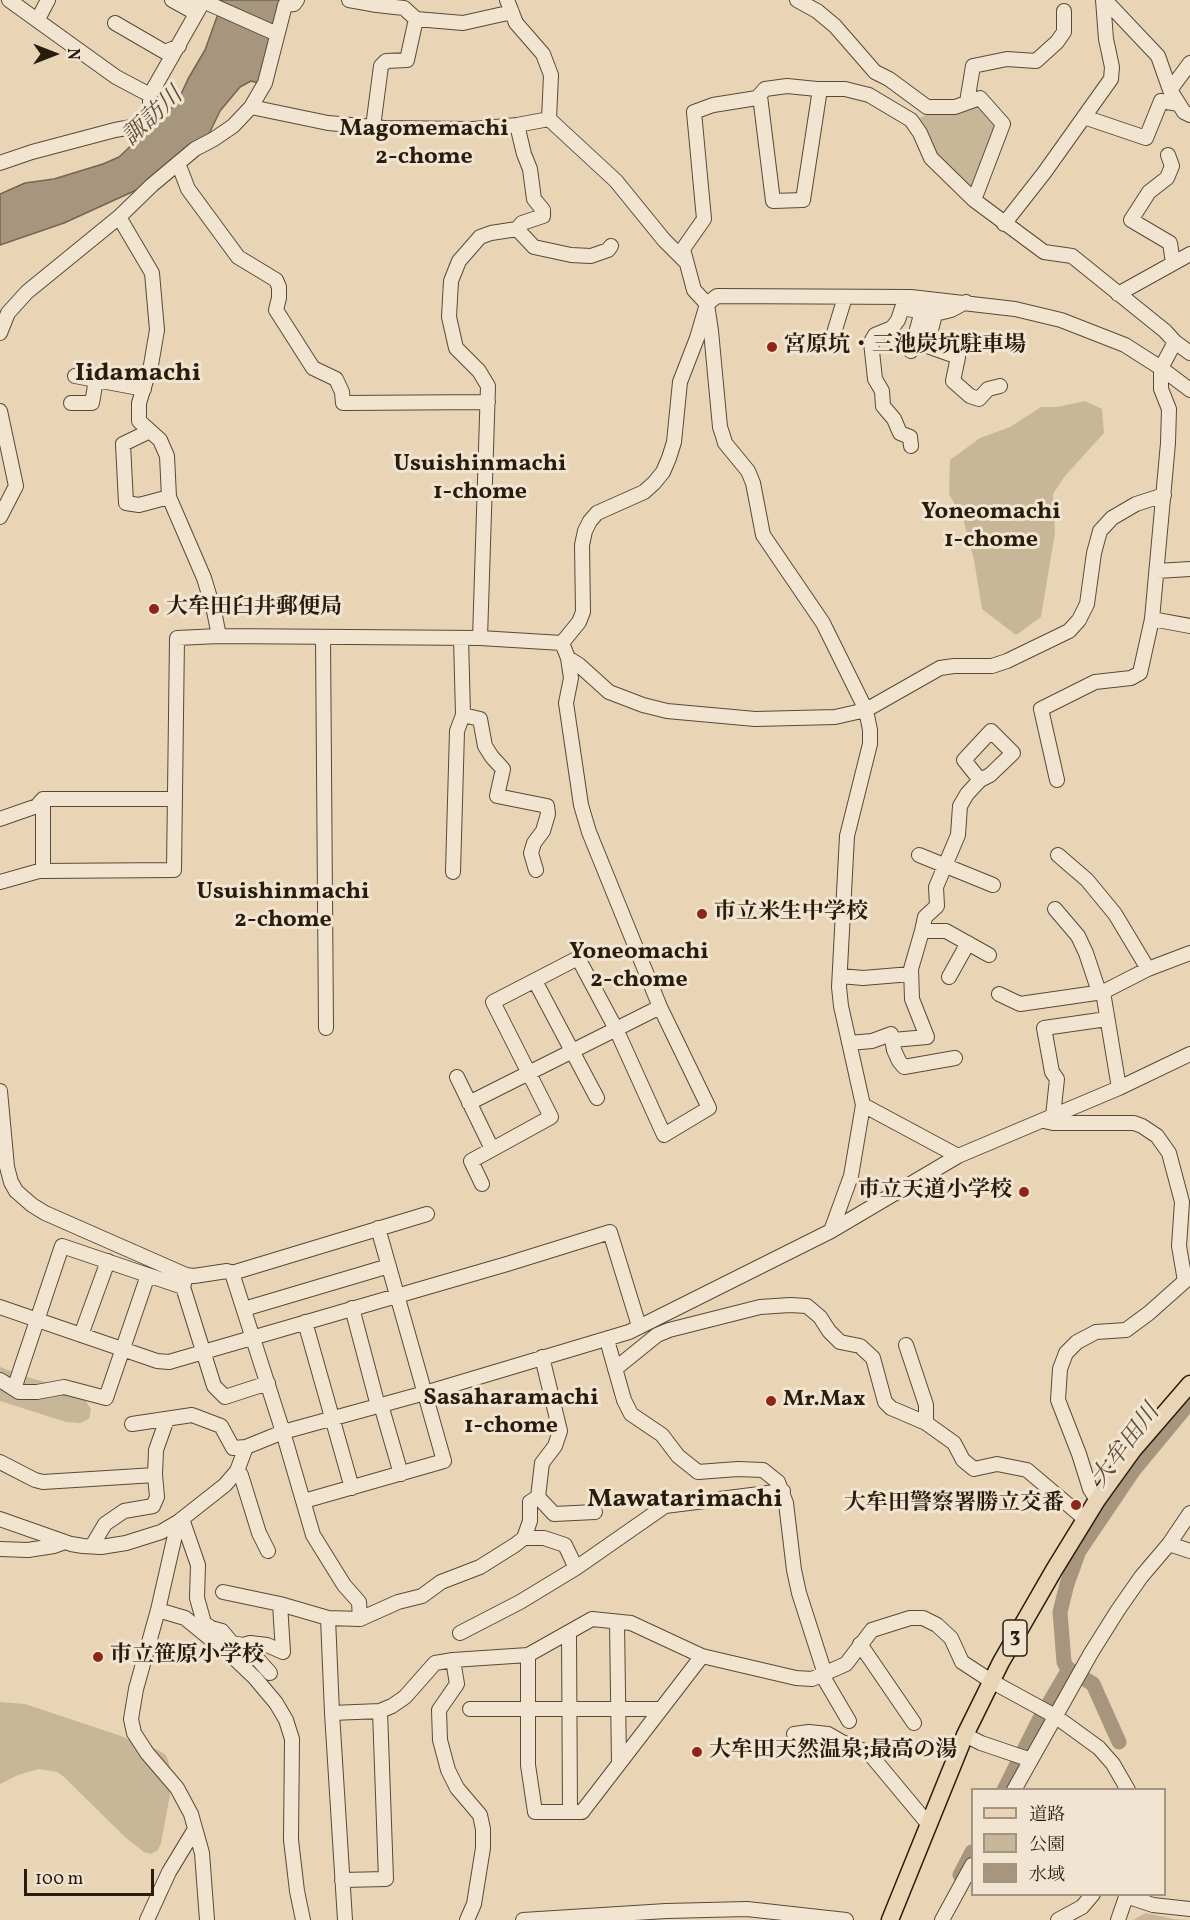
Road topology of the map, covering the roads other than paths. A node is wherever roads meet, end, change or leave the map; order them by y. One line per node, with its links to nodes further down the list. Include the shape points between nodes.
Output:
1 (9, 0): 11 (street)
2 (48, 0): 11 (street)
3 (172, 0): 7 (street, via 190,10)
4 (349, 0): 12 (street, via 404,8)
5 (797, 0): 22 (street, via 835,26 874,72 927,107 955,107)
6 (1104, 0): 19 (street, via 1158,56); 26 (street, via 1111,79)
7 (202, 1): 14 (street); 15 (street)
8 (296, 2): 14 (street, via 285,5); 17 (street, via 276,64)
9 (510, 6): 12 (street, via 463,23); 27 (street, via 516,23 543,54 551,75)
10 (1064, 11): 22 (street, via 1064,32 1035,61 1007,58 973,66)
11 (38, 19): 20 (street, via 116,77)
12 (416, 19): 29 (street, via 407,60 386,61 381,66)
13 (115, 23): 15 (street, via 165,52)
14 (275, 34): 17 (street)
15 (179, 46): 20 (street)
16 (1190, 63): 19 (street)
17 (265, 83): 24 (street)
18 (820, 89): 21 (street, via 787,86 765,89); 21 (street, via 804,200 773,201); 33 (street, via 845,89 869,95 911,120 930,158)
19 (1170, 90): 23 (street)
20 (150, 95): 31 (street, via 150,116 143,125)
21 (760, 96): 39 (street, via 694,112 704,219 683,249)
22 (967, 102): 33 (street, via 980,98 1003,124)
23 (1179, 104): 25 (street); 26 (street, via 1161,101 1146,138)
24 (251, 107): 29 (street, via 328,123); 32 (street, via 233,126)
25 (1190, 115)
26 (1084, 117): 35 (street)
27 (549, 119): 28 (street); 39 (street, via 616,181)
28 (517, 125): 29 (street, via 472,129); 36 (street, via 534,199 543,210 543,216 522,223)
29 (373, 127)
30 (1168, 155): 40 (street, via 1172,166 1167,178 1149,192 1131,220 1170,243)
31 (0, 163)
32 (178, 163): 34 (street); 58 (street, via 188,189 238,257 276,280 276,310 313,368 336,379 343,403)
33 (974, 200): 35 (street)
34 (119, 217): 47 (street, via 27,292 8,312); 56 (street, via 152,273 157,330)
35 (1004, 224): 41 (street, via 1044,252 1072,256)
36 (517, 229): 37 (street, via 534,247 571,255 591,256); 58 (street, via 480,237 459,261 451,281 449,317 456,348 488,386)
37 (611, 246)
38 (1190, 254): 40 (street)
39 (685, 261): 44 (street, via 694,290)
40 (1173, 263): 41 (street)
41 (1118, 294): 49 (street)
42 (844, 300): 43 (street, via 911,297); 44 (street, via 717,296); 45 (street); 48 (street)
43 (966, 302): 46 (street, via 951,310); 52 (street, via 1061,320 1125,345)
44 (707, 304): 75 (street, via 680,382 669,458 663,472 644,492 597,513 590,521 582,545 583,612); 77 (street, via 725,443 753,483 763,535 823,623)
45 (868, 304)
46 (928, 312): 50 (street); 55 (street, via 927,346 958,357 952,381 979,399 988,389); 63 (street, via 902,308 892,328 874,335 871,342 883,405 900,433 910,437)
47 (0, 333)
48 (834, 333)
49 (1175, 342): 51 (street); 52 (street)
50 (911, 351)
51 (1190, 353)
52 (1161, 368): 57 (street); 64 (street, via 1161,390 1169,409)
53 (75, 376): 54 (street)
54 (96, 380): 56 (street); 59 (street, via 92,403)
55 (1000, 386)
56 (144, 389): 62 (street, via 139,421)
57 (1190, 390)
58 (488, 402): 74 (street)
59 (71, 403)
60 (0, 411): 61 (street)
61 (2, 431): 66 (street, via 16,486)
62 (150, 431): 65 (street, via 160,440 167,456); 65 (street, via 123,444 126,503 139,505)
63 (911, 446)
64 (1164, 495): 68 (street); 77 (street, via 1136,504 1112,518 1100,531 1087,604 1069,631 1007,662 940,668)
65 (169, 497): 71 (street, via 204,578)
66 (0, 517)
67 (1190, 569): 68 (street)
68 (1157, 571): 69 (street)
69 (1152, 619): 70 (street); 80 (street, via 1140,673 1131,678 1095,682 1041,709)
70 (1190, 626)
71 (219, 636): 72 (street); 82 (street, via 177,638)
72 (323, 638): 73 (street); 106 (street)
73 (461, 638): 74 (street); 78 (street)
74 (480, 638): 75 (street)
75 (562, 643): 76 (street)
76 (568, 658): 77 (street, via 609,692 667,711 755,719 835,717); 104 (street, via 571,678 566,703 581,805)
77 (866, 710): 99 (street, via 870,744 847,836)
78 (463, 715): 87 (street, via 480,718 485,746 503,769 497,796 547,806 543,831 531,853); 89 (street, via 457,730)
79 (980, 780): 86 (street, via 960,806 958,835)
80 (1057, 780)
81 (43, 799): 82 (street); 83 (street, via 37,806); 88 (street)
82 (175, 799): 88 (street, via 174,870)
83 (0, 819)
84 (919, 855): 86 (street)
85 (1058, 855): 97 (street, via 1087,880 1115,914)
86 (944, 866): 91 (street); 93 (street, via 936,887 937,906 926,917)
87 (536, 870)
88 (43, 871): 90 (street)
89 (453, 872)
90 (0, 882)
91 (993, 885)
92 (1055, 909): 102 (street, via 1078,936)
93 (922, 931): 94 (street, via 946,930); 98 (street)
94 (968, 944): 96 (street); 100 (street)
95 (1190, 953): 97 (street)
96 (989, 955)
97 (1148, 969): 102 (street)
98 (911, 974): 99 (street); 108 (street, via 912,999 927,1037)
99 (840, 976): 109 (street, via 841,1006)
100 (949, 977)
101 (535, 981): 107 (street, via 578,958); 110 (street); 113 (street, via 494,1002)
102 (1101, 992): 103 (street, via 1020,1004); 105 (street)
103 (999, 994)
104 (660, 1006): 107 (street); 107 (street, via 709,1108 664,1135)
105 (1107, 1019): 115 (street); 120 (street, via 1044,1028 1057,1079)
106 (326, 1028)
107 (616, 1029): 110 (street)
108 (893, 1040): 109 (street, via 891,1035); 112 (street, via 904,1067)
109 (849, 1043): 119 (street)
110 (573, 1050): 113 (street); 117 (street)
111 (1190, 1054): 115 (street)
112 (955, 1058)
113 (529, 1072): 118 (street); 121 (street, via 551,1117)
114 (457, 1077): 118 (street)
115 (1119, 1089): 120 (street)
116 (0, 1091): 132 (street, via 7,1167 16,1191 45,1213)
117 (597, 1098)
118 (469, 1103): 121 (street)
119 (862, 1105): 122 (street); 127 (street, via 851,1176)
120 (1048, 1118): 122 (street); 124 (street, via 1053,1123 1142,1126 1157,1136 1169,1153)
121 (492, 1149): 123 (street, via 471,1161)
122 (958, 1156): 127 (street)
123 (482, 1184)
124 (1186, 1206): 167 (street, via 1179,1246 1185,1281 1126,1330 1096,1332 1077,1342 1066,1353 1060,1369 1058,1400)
125 (427, 1214): 126 (street)
126 (378, 1228): 129 (street); 130 (street)
127 (831, 1232): 139 (street)
128 (108, 1261): 131 (street); 137 (street, via 62,1246); 140 (street)
129 (389, 1266): 133 (street); 136 (street)
130 (232, 1273): 132 (street, via 194,1276); 136 (street)
131 (148, 1275): 132 (street); 144 (street)
132 (184, 1281): 145 (street)
133 (397, 1296): 135 (street); 139 (street, via 610,1232); 152 (street)
134 (0, 1307): 137 (street)
135 (352, 1308): 138 (street); 153 (street)
136 (244, 1309): 141 (street)
137 (37, 1320): 140 (street); 151 (street)
138 (305, 1322): 141 (street); 155 (street)
139 (639, 1326): 142 (street)
140 (81, 1335): 144 (street)
141 (253, 1336): 145 (street); 149 (street)
142 (607, 1340): 146 (street); 147 (street)
143 (906, 1345): 156 (street, via 926,1405)
144 (123, 1349): 145 (street, via 169,1362); 151 (street, via 106,1398 64,1387 37,1392)
145 (204, 1352): 149 (street, via 214,1386 225,1397)
146 (542, 1357): 152 (street); 166 (street, via 560,1431 542,1463)
147 (615, 1369): 156 (street, via 669,1330 748,1309 807,1306 840,1342 860,1346 873,1358 885,1401 891,1407); 165 (street, via 631,1414 662,1435 678,1456 699,1472 763,1470)
148 (0, 1380): 151 (street)
149 (268, 1383): 158 (street)
150 (1190, 1384): 167 (main road, 3, via 1133,1450)
151 (14, 1389)
152 (425, 1393): 153 (street); 162 (street, via 444,1461)
153 (380, 1406): 155 (street); 162 (street)
154 (167, 1419): 157 (street); 159 (street, via 192,1415 221,1426 233,1448); 163 (street, via 156,1450)
155 (332, 1419): 158 (street); 164 (street)
156 (926, 1423): 172 (street, via 954,1443 963,1460 974,1469 997,1464 1027,1470)
157 (132, 1424)
158 (284, 1432): 159 (street); 168 (street)
159 (246, 1447): 161 (street)
160 (0, 1461): 163 (street, via 43,1482)
161 (237, 1471): 173 (street); 179 (street)
162 (401, 1474): 164 (street)
163 (155, 1475): 177 (street, via 157,1497 153,1506 123,1510 105,1524)
164 (352, 1488): 168 (street)
165 (783, 1491): 181 (street, via 665,1506); 196 (street, via 799,1593)
166 (538, 1497): 169 (street, via 554,1514); 174 (street, via 530,1502 530,1521)
167 (1097, 1500): 172 (main road, 3)
168 (304, 1501): 186 (street, via 313,1534 359,1602)
169 (595, 1512)
170 (1190, 1513): 176 (street)
171 (0, 1519): 175 (street)
172 (1085, 1519): 197 (main road, 3)
173 (180, 1520): 177 (street, via 161,1532 126,1543); 184 (street); 191 (street, via 198,1565 197,1598 204,1623 222,1631 232,1643)
174 (524, 1538): 181 (street, via 544,1538 565,1545); 186 (street, via 480,1567 441,1582 422,1596)
175 (65, 1542): 177 (street); 178 (street, via 28,1550)
176 (1169, 1544): 180 (street); 205 (street, via 1140,1577)
177 (92, 1546)
178 (0, 1549)
179 (268, 1551)
180 (1190, 1551)
181 (576, 1568): 189 (street)
182 (223, 1592): 183 (street)
183 (280, 1604): 185 (street); 191 (street, via 283,1652 267,1645)
184 (158, 1610): 216 (street, via 131,1719 134,1733 147,1753 177,1788); 226 (street, via 185,1618 234,1658 269,1695 286,1720 292,1739 291,1840)
185 (328, 1618): 186 (street); 204 (street)
186 (360, 1619)
187 (617, 1622): 188 (street, via 592,1619); 193 (street, via 631,1623); 201 (street)
188 (569, 1632): 192 (street); 200 (street)
189 (460, 1633)
190 (860, 1644): 196 (street, via 846,1664); 197 (street, via 872,1630 923,1618 951,1638 962,1662); 207 (street)
191 (243, 1645): 195 (street)
192 (528, 1655): 194 (street); 199 (street)
193 (702, 1656): 196 (street, via 796,1678 812,1679); 202 (street)
194 (453, 1660): 203 (street, via 435,1663 405,1697); 228 (street, via 457,1684 439,1710 440,1740 452,1779 480,1815 483,1829 474,1904)
195 (270, 1673)
196 (823, 1674): 206 (street)
197 (991, 1681): 205 (street); 209 (main road, 3)
198 (470, 1709): 199 (street)
199 (529, 1709): 200 (street); 214 (street, via 528,1765 536,1812)
200 (570, 1709): 201 (street); 214 (street)
201 (617, 1709): 202 (street); 211 (street)
202 (660, 1709): 211 (street)
203 (380, 1710): 204 (street); 218 (street, via 386,1879)
204 (332, 1713): 218 (street)
205 (1053, 1715): 210 (street); 213 (street, via 1099,1748)
206 (849, 1721)
207 (914, 1723)
208 (794, 1734): 215 (street, via 828,1734 869,1753)
209 (965, 1735): 210 (street); 215 (main road, 3)
210 (1024, 1758): 212 (street)
211 (619, 1764): 214 (street, via 582,1812)
212 (1015, 1788)
213 (1127, 1788)
214 (570, 1812)
215 (929, 1825): 231 (main road, 3)
216 (195, 1828): 224 (street); 225 (street, via 202,1853)
217 (967, 1875): 232 (street)
218 (342, 1880): 227 (street)
219 (1091, 1896): 233 (street, via 1082,1907)
220 (1127, 1896): 234 (street)
221 (1130, 1896): 222 (street, via 1153,1905)
222 (1190, 1909)
223 (575, 1918): 229 (street); 230 (street, via 747,1909)
224 (147, 1920)
225 (207, 1920)
226 (303, 1920)
227 (345, 1920)
228 (466, 1920)
229 (523, 1920)
230 (846, 1920)
231 (890, 1920)
232 (942, 1920)
233 (1058, 1920)
234 (1118, 1920)

